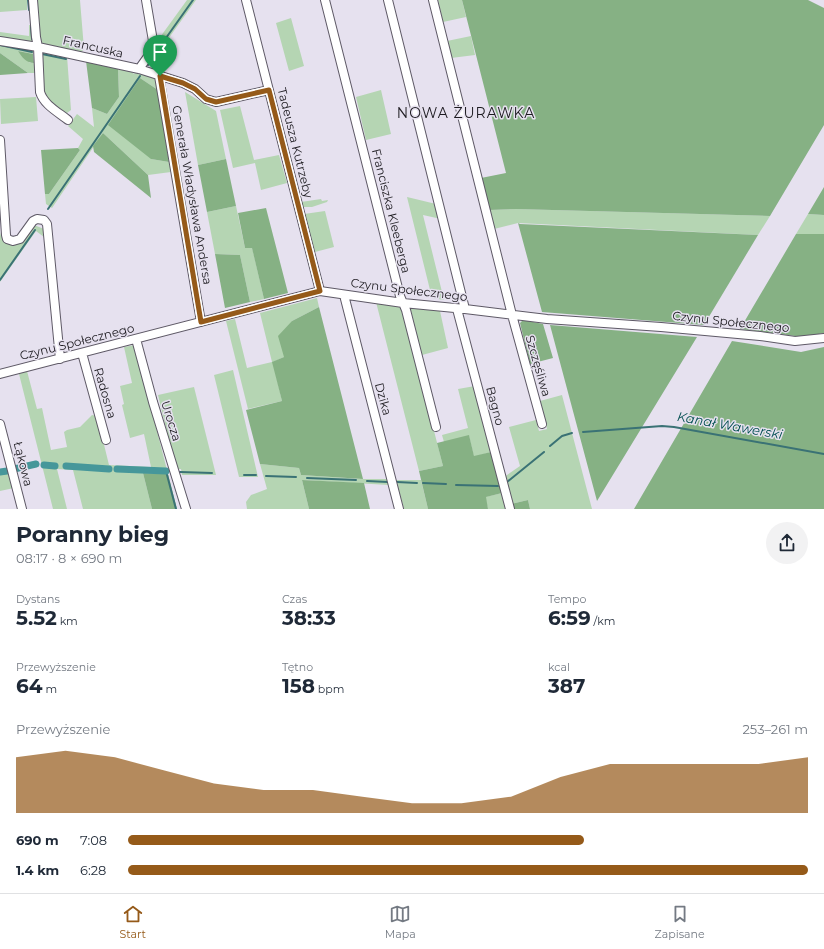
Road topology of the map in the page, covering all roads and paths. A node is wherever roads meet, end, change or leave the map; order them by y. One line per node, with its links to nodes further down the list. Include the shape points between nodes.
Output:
1 (33, 0): 8 (street)
2 (146, 0): 9 (street, Generała Władysława Andersa)
3 (246, 0): 12 (street, Tadeusza Kutrzeby)
4 (325, 0): 17 (street, Franciszka Kleeberga)
5 (388, 0): 18 (street, Bagno)
6 (433, 0): 19 (street, Szczęśliwa)
7 (0, 41): 8 (street, Francuska)
8 (38, 47): 10 (street, Francuska); 13 (street, via 42,98)
9 (154, 48): 10 (street); 11 (street, Generała Władysława Andersa)
10 (140, 69): 11 (street, Francuska)
11 (160, 76): 12 (street, Francuska, via 183,83 206,99 216,102); 20 (street, Generała Władysława Andersa)
12 (269, 90): 15 (street, Tadeusza Kutrzeby)
13 (68, 120)
14 (0, 140): 24 (street, via 7,239 20,240 33,221 40,219 47,224)
15 (320, 291): 16 (street, Czynu Społecznego); 20 (street, Czynu Społecznego)
16 (344, 295): 17 (street, Czynu Społecznego); 32 (street, Dzika)
17 (403, 303): 18 (street, Czynu Społecznego); 28 (street, Franciszka Kleeberga)
18 (461, 309): 19 (street, Czynu Społecznego); 33 (street, Bagno)
19 (512, 315): 21 (street, Czynu Społecznego, via 795,340); 27 (street, Szczęśliwa)
20 (201, 322): 22 (street, Czynu Społecznego)
21 (824, 338)
22 (136, 339): 23 (street, Czynu Społecznego); 31 (street, Urocza)
23 (82, 353): 24 (street, Czynu Społecznego); 29 (street, Radosna)
24 (60, 358): 25 (street, Czynu Społecznego)
25 (0, 374)
26 (0, 424): 30 (street, Łąkowa)
27 (542, 424)
28 (436, 427)
29 (106, 440)
30 (22, 509)
31 (186, 509)
32 (399, 509)
33 (510, 509)

